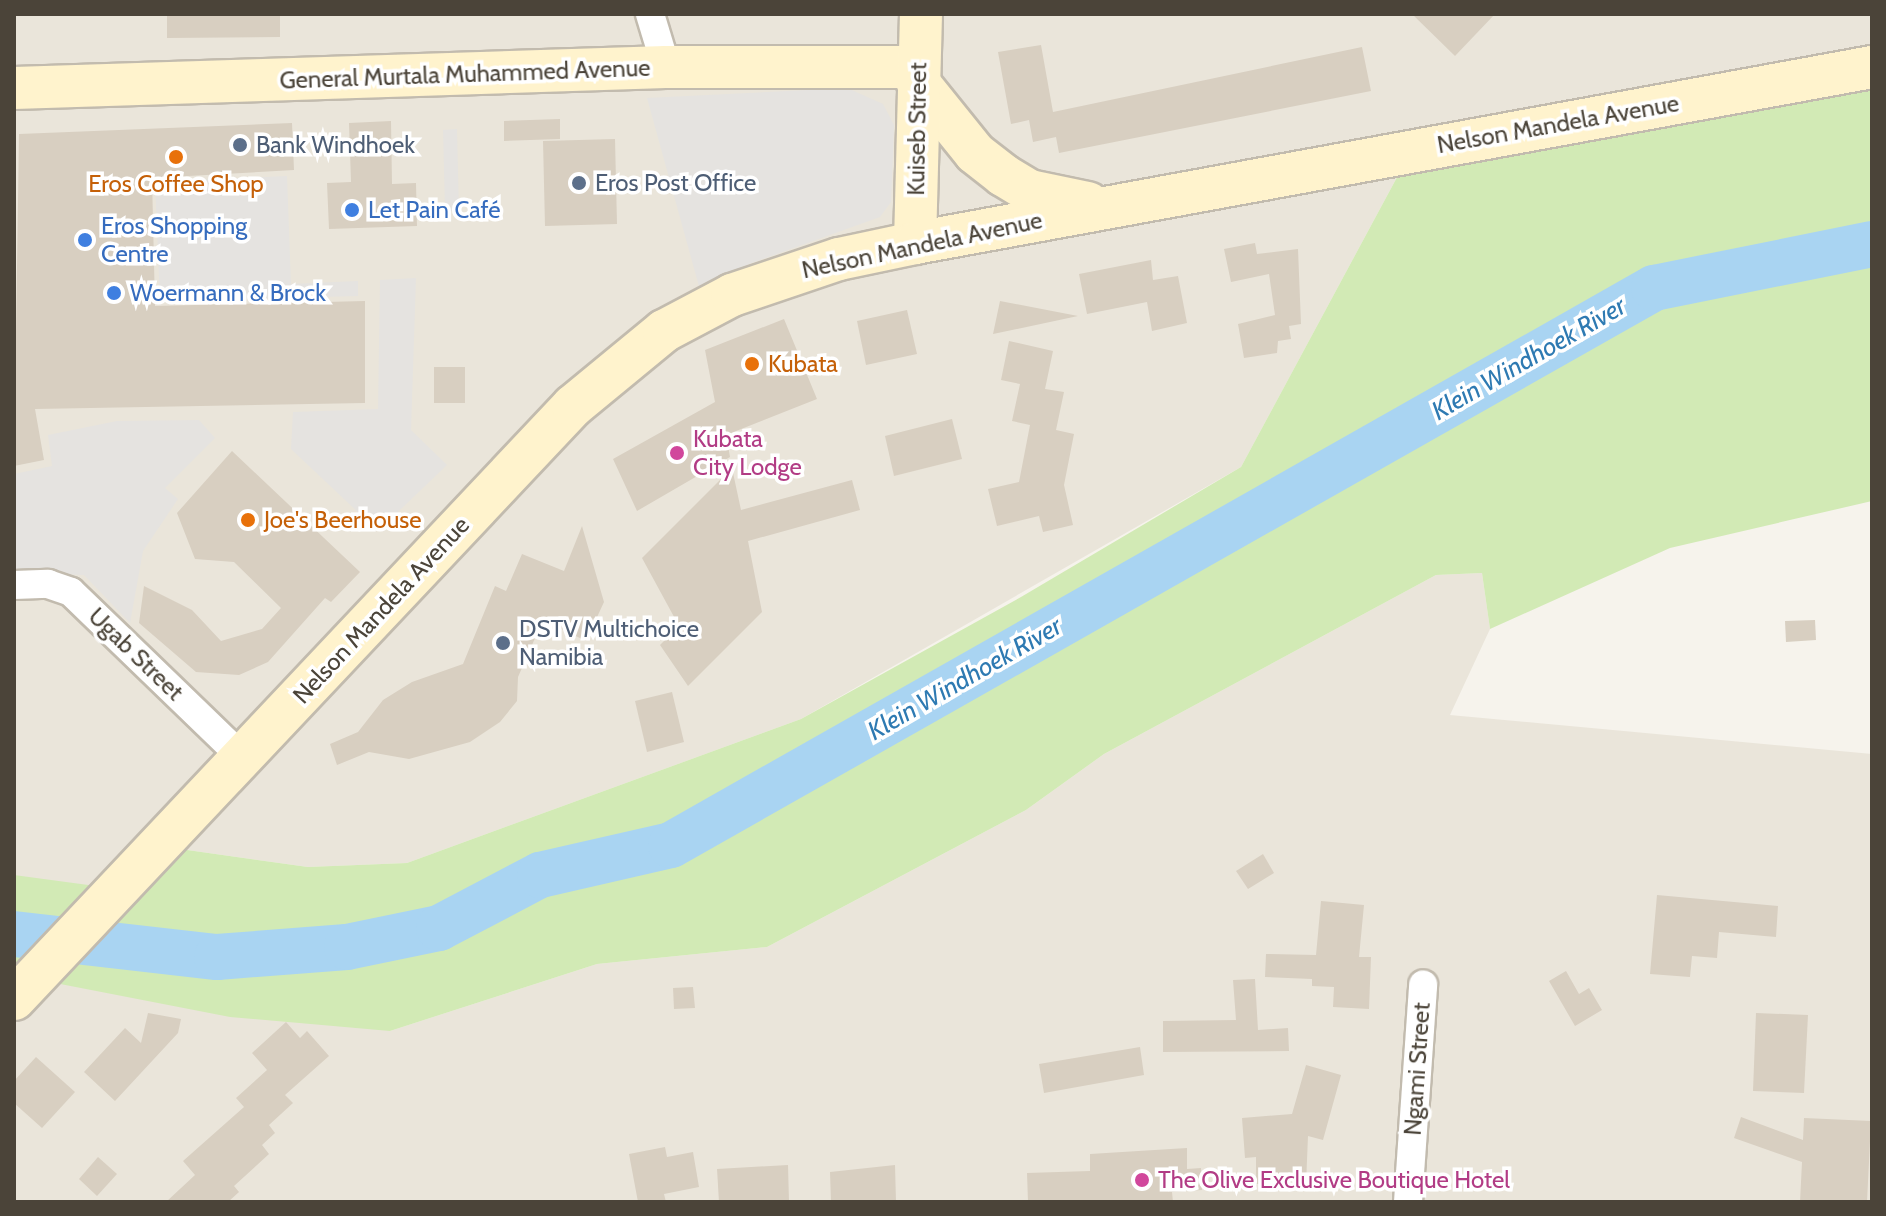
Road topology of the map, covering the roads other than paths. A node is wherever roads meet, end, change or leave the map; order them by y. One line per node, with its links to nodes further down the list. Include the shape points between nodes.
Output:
1 (650, 14): 3 (street)
2 (921, 14): 5 (main road, Kuiseb Street)
3 (666, 67): 5 (main road, General Murtala Muhammed Avenue); 6 (main road, General Murtala Muhammed Avenue)
4 (1872, 67): 7 (main road, Nelson Mandela Avenue)
5 (917, 74): 7 (main road, via 975,153 1003,175 1030,191); 8 (main road, Kuiseb Street)
6 (14, 88)
7 (1109, 207): 8 (main road, Nelson Mandela Avenue)
8 (915, 243): 10 (main road, Nelson Mandela Avenue, via 839,259 732,295 664,331 613,369)
9 (14, 585): 10 (street, Ugab Street, via 48,584 71,592)
10 (242, 757): 12 (main road, Nelson Mandela Avenue)
11 (1423, 985): 13 (street, Ngami Street)
12 (14, 999)
13 (1408, 1202)

